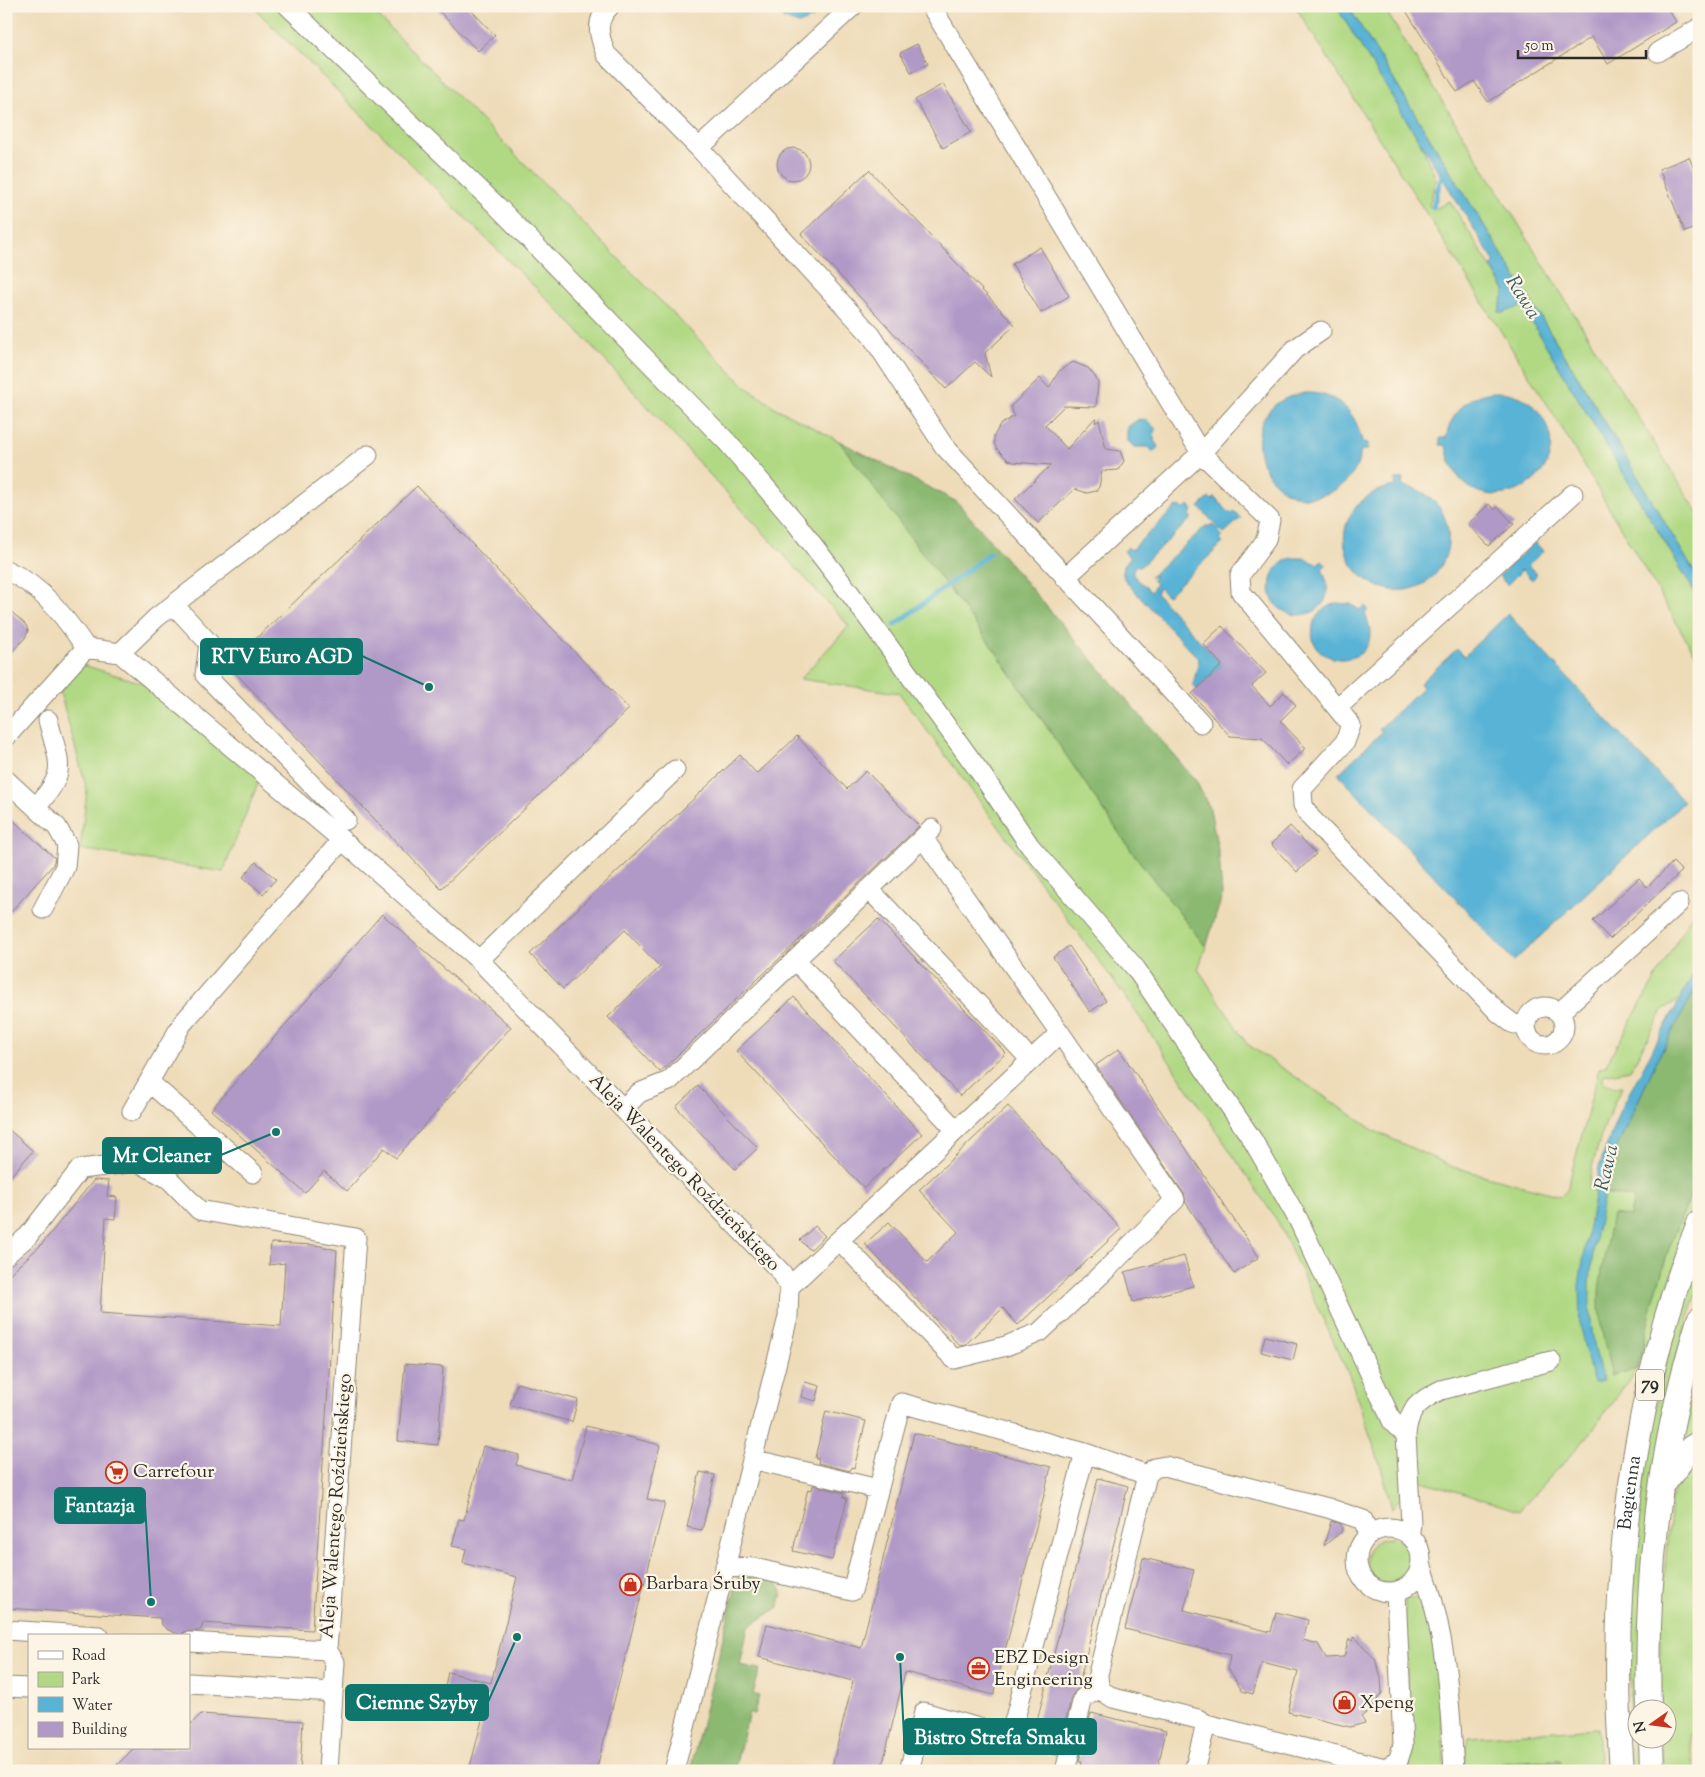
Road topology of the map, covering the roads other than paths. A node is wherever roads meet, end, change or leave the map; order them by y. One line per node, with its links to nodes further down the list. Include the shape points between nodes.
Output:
1 (288, 6): 46 (street, via 510,220 728,443 796,523 982,775 1030,846 1136,969 1211,1077 1252,1139 1298,1219 1393,1423)
2 (610, 6): 7 (street, via 603,13 598,34 606,54)
3 (853, 6): 7 (street)
4 (931, 6): 9 (street)
5 (1699, 28): 6 (street)
6 (1658, 52)
7 (699, 148): 13 (street, via 871,335 944,446)
8 (1321, 331): 9 (street, via 1295,349)
9 (1201, 453): 13 (street); 17 (street, via 1270,520 1266,540 1240,575 1241,592)
10 (368, 455): 14 (street)
11 (1573, 494): 17 (street)
12 (6, 570): 15 (street, via 54,605)
13 (1065, 578): 19 (street)
14 (174, 605): 16 (street); 24 (street, via 209,643 205,675)
15 (86, 648): 16 (street); 20 (street)
16 (120, 653): 25 (street, Aleja Walentego Roździeńskiego)
17 (1337, 708): 32 (street, via 1351,725 1345,742 1302,789 1303,804 1310,817 1499,1013 1512,1023)
18 (48, 720): 23 (street, via 59,775 53,788)
19 (1201, 723)
20 (6, 737)
21 (674, 770): 29 (street)
22 (6, 780): 23 (street)
23 (36, 807): 28 (street, via 57,827 67,845 64,867)
24 (346, 820)
25 (342, 840): 29 (street, Aleja Walentego Roździeńskiego); 35 (street, via 182,1024)
26 (870, 889): 30 (street); 33 (street, via 927,834); 34 (street)
27 (1679, 903): 31 (street)
28 (43, 909)
29 (479, 960): 36 (street, Aleja Walentego Roździeńskiego)
30 (795, 960): 36 (street, via 669,1081 639,1093); 38 (street)
31 (1559, 1013): 32 (street, via 1548,1007 1534,1010); 32 (street, via 1563,1019 1563,1032 1555,1043 1536,1043 1530,1039)
32 (1526, 1027)
33 (1060, 1033): 34 (street); 41 (street, via 1175,1200 1103,1273 1040,1332 1006,1346 954,1359)
34 (1031, 1060): 38 (street)
35 (149, 1082): 37 (street); 39 (street)
36 (623, 1110): 43 (street, Aleja Walentego Roździeńskiego, via 782,1273)
37 (132, 1112)
38 (956, 1130): 41 (street)
39 (254, 1173)
40 (1699, 1223): 76 (main road, Bagienna / 79, via 1657,1356 1630,1497 1620,1602 1618,1698)
41 (839, 1240): 43 (street)
42 (6, 1256): 61 (street, Aleja Walentego Roździeńskiego, via 28,1236 80,1170 138,1162 169,1179 199,1210 356,1238)
43 (789, 1287): 49 (street, Aleja Walentego Roździeńskiego, via 788,1317)
44 (1699, 1320): 51 (main road, Bagienna / 79, via 1674,1417)
45 (1551, 1361): 46 (street, via 1441,1390 1426,1397 1408,1417)
46 (1406, 1435): 54 (street)
47 (1699, 1443): 51 (main road, via 1691,1448)
48 (1085, 1454): 50 (street); 52 (street, via 901,1403); 72 (street, via 1010,1737 924,1712)
49 (752, 1459): 52 (street); 56 (street, Aleja Walentego Roździeńskiego)
50 (1148, 1476): 53 (street, via 1154,1468 1165,1466 1210,1471 1363,1520); 65 (street, via 1098,1674)
51 (1662, 1486): 67 (main road, Bagienna / 79, via 1651,1601)
52 (878, 1489): 56 (street, via 852,1591 754,1568)
53 (1369, 1535): 54 (street, via 1389,1528); 57 (street, via 1358,1553 1360,1574 1375,1589)
54 (1409, 1535): 55 (street, via 1416,1543)
55 (1421, 1564): 57 (street, via 1413,1582); 75 (street, via 1434,1597 1442,1638)
56 (725, 1566): 71 (street, Aleja Walentego Roździeńskiego)
57 (1396, 1592): 68 (street, via 1402,1745 1398,1761 1385,1768)
58 (6, 1630): 59 (street)
59 (68, 1634)
60 (190, 1642): 61 (street)
61 (327, 1650): 66 (street, Aleja Walentego Roździeńskiego, via 335,1662)
62 (190, 1683): 66 (street)
63 (6, 1687): 64 (street)
64 (28, 1688)
65 (1098, 1689): 68 (street, via 1112,1698 1198,1719); 73 (street, via 1084,1698)
66 (333, 1692): 70 (street, Aleja Walentego Roździeńskiego)
67 (1649, 1700)
68 (1206, 1724): 74 (street)
69 (1651, 1750): 77 (main road)
70 (328, 1771)
71 (674, 1771)
72 (909, 1771)
73 (1065, 1771)
74 (1194, 1771)
75 (1454, 1771)
76 (1622, 1771)
77 (1652, 1771)

